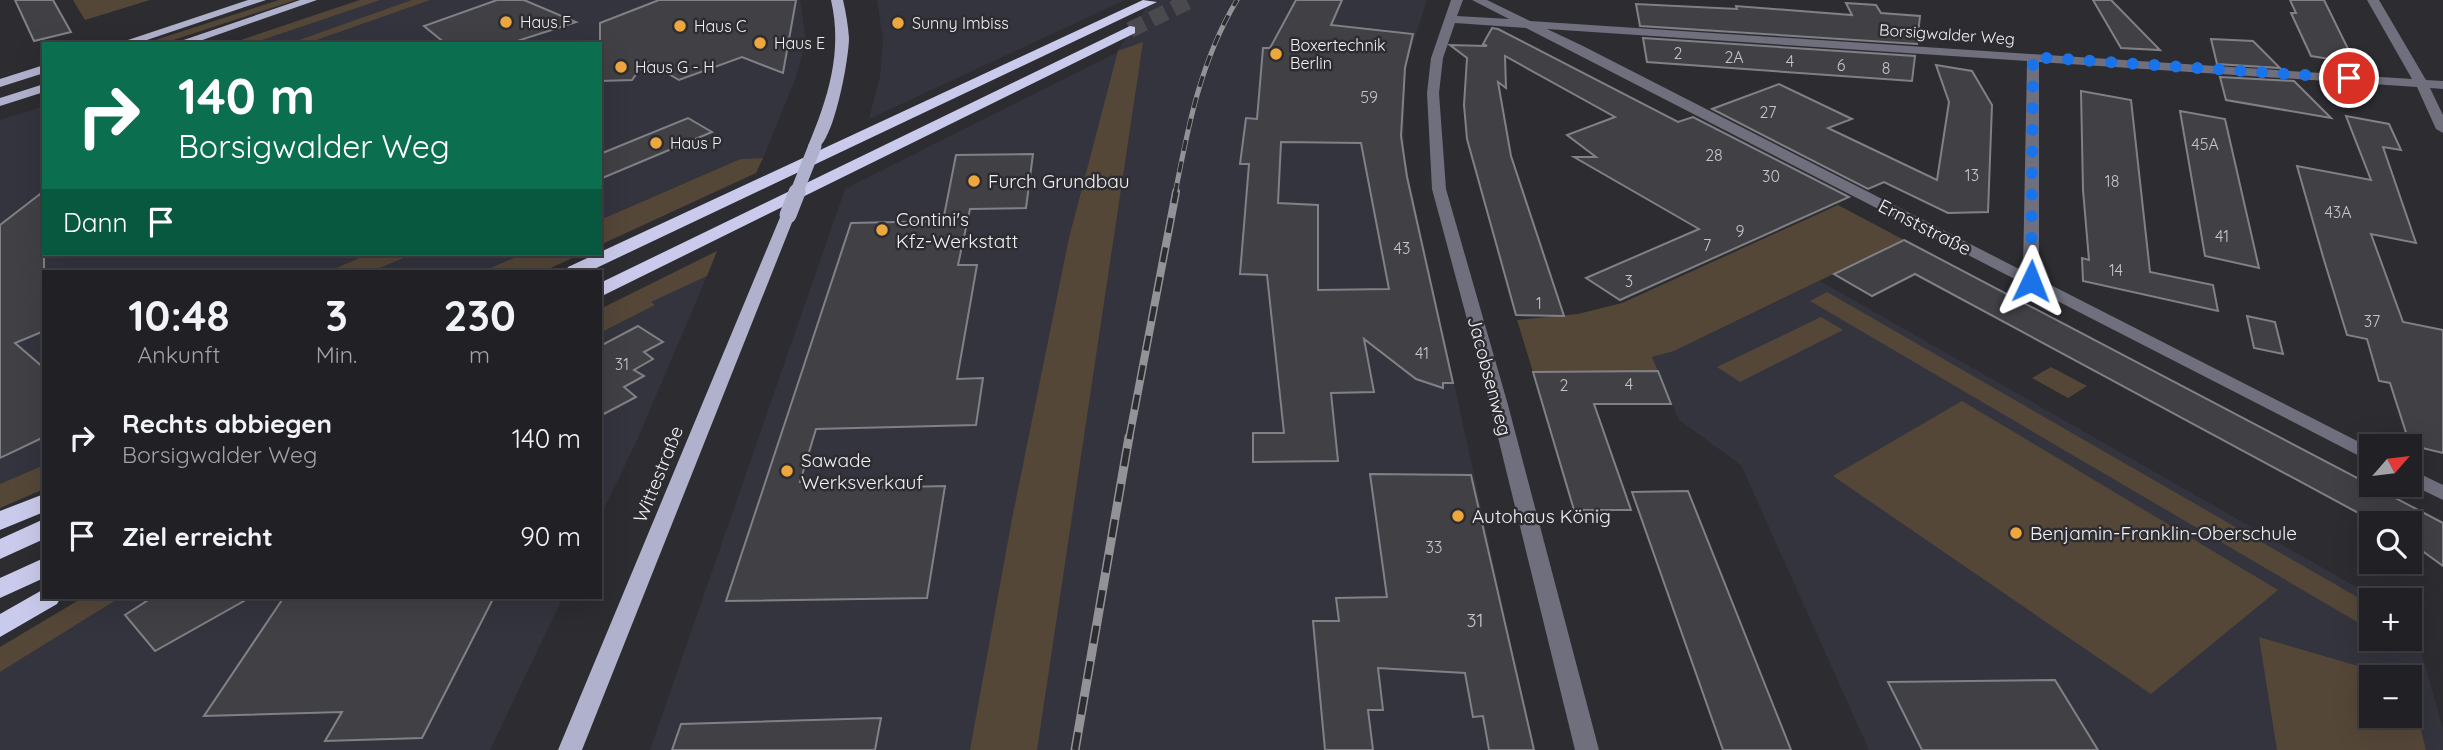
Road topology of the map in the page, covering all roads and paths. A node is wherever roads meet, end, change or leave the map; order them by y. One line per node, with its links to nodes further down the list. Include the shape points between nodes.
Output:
1 (260, 0): 11 (main road)
2 (312, 0): 12 (main road)
3 (837, 0): 35 (main road, Wittestraße, bridge, via 843,30 835,91)
4 (1457, 0): 8 (street, Jacobsenweg)
5 (1478, 0): 9 (street, Ernststraße)
6 (2373, 0): 16 (street)
7 (1150, 2): 21 (highway)
8 (1449, 19): 9 (street, Borsigwalder Weg); 36 (street, Jacobsenweg, via 1433,93 1439,189)
9 (1532, 25): 13 (street, Borsigwalder Weg); 22 (street, Ernststraße)
10 (1130, 30): 23 (highway)
11 (128, 42)
12 (184, 42)
13 (2033, 57): 16 (street, Borsigwalder Weg); 22 (street)
14 (42, 70): 15 (main road)
15 (0, 83)
16 (2421, 83): 17 (street, Borsigwalder Weg); 20 (street)
17 (2443, 85)
18 (42, 89): 19 (main road)
19 (0, 102)
20 (2443, 129)
21 (577, 270)
22 (2031, 281): 24 (street, Ernststraße)
23 (602, 291)
24 (2359, 450)
25 (2422, 482): 26 (street)
26 (2443, 493)
27 (42, 503): 28 (highway)
28 (0, 521)
29 (42, 529): 30 (highway)
30 (0, 550)
31 (42, 568): 32 (highway)
32 (0, 589)
33 (45, 599): 34 (highway)
34 (0, 627)
35 (570, 750)
36 (1587, 750)

